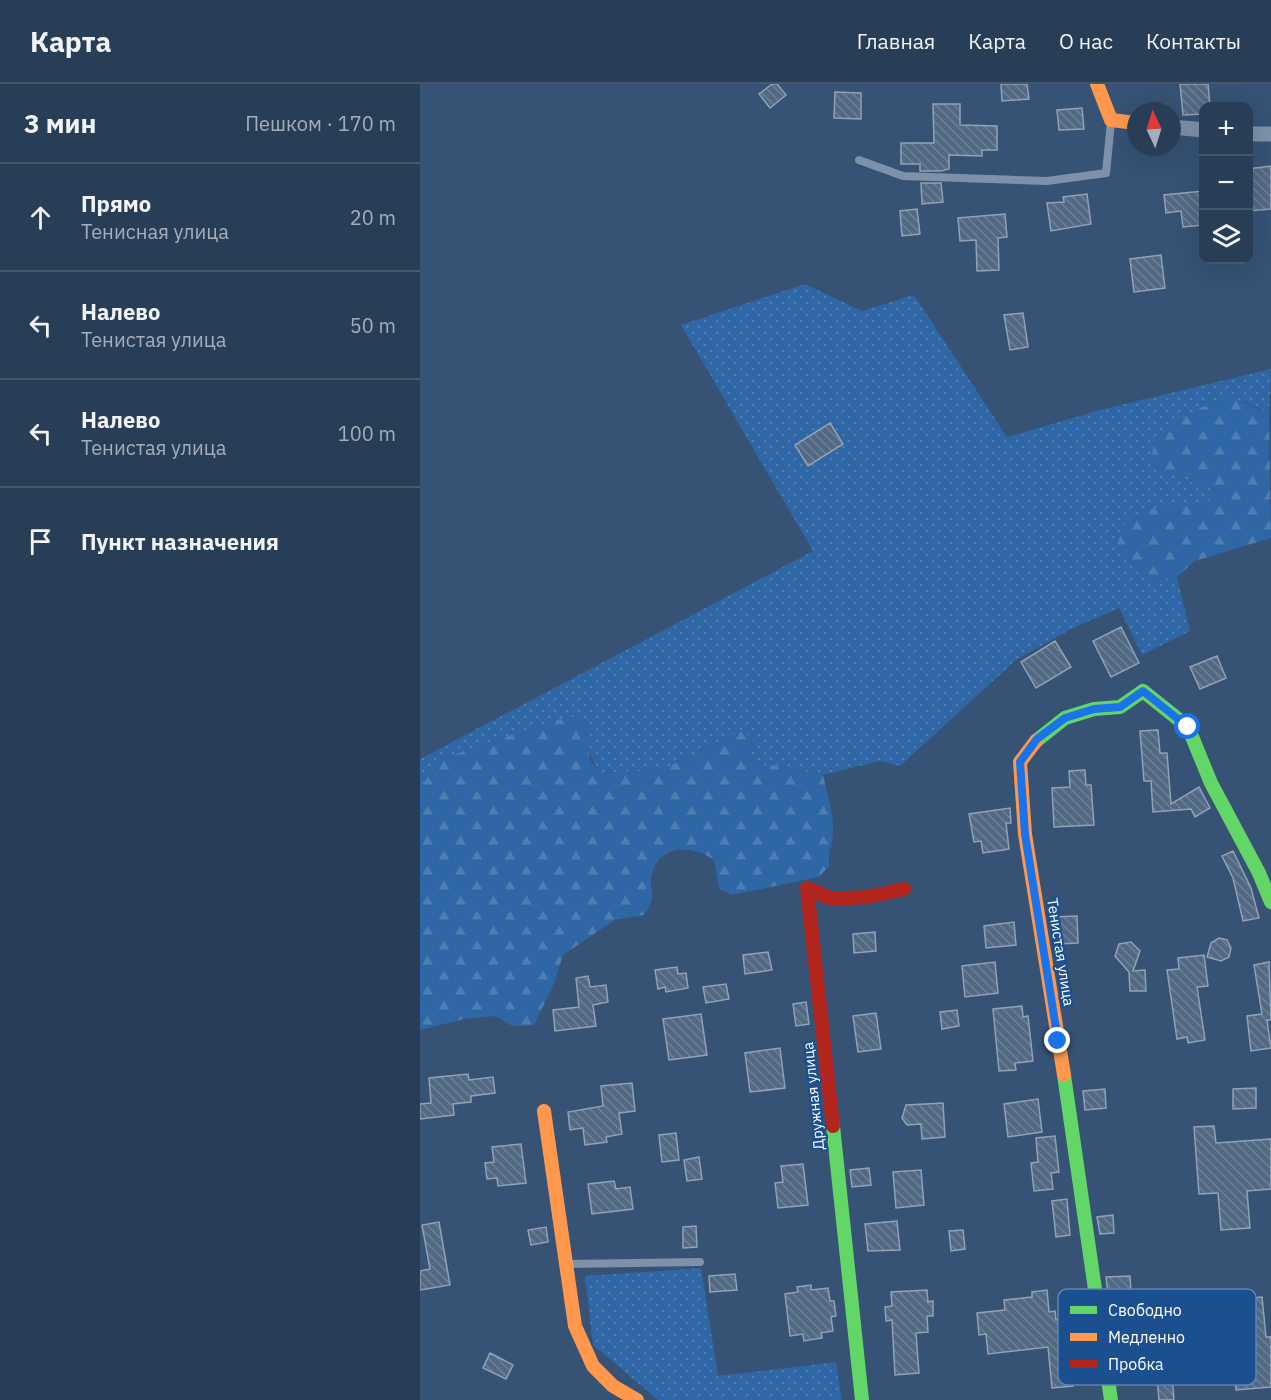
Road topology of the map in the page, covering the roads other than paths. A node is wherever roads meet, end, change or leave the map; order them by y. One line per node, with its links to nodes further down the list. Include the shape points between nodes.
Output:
1 (1097, 84): 2 (street)
2 (1111, 120): 3 (street); 8 (lane, via 1106,173 1047,181 903,176)
3 (1127, 122)
4 (1181, 128): 5 (street)
5 (1199, 130)
6 (1253, 134): 7 (street)
7 (1271, 134)
8 (859, 160)
9 (1265, 867): 11 (street); 15 (street, Тенистая улица, via 1211,783 1188,727 1143,691 1120,707 1094,709 1065,718 1037,739 1020,762 1025,834 1050,977)
10 (904, 889): 18 (street, Дружная улица, via 832,899 807,888)
11 (1271, 902)
12 (544, 1111): 14 (street)
13 (700, 1262): 14 (lane)
14 (564, 1264): 17 (street, via 575,1326 593,1366 613,1386)
15 (1094, 1289)
16 (1109, 1385): 19 (street, Тенистая улица)
17 (637, 1400)
18 (862, 1400)
19 (1111, 1400)

